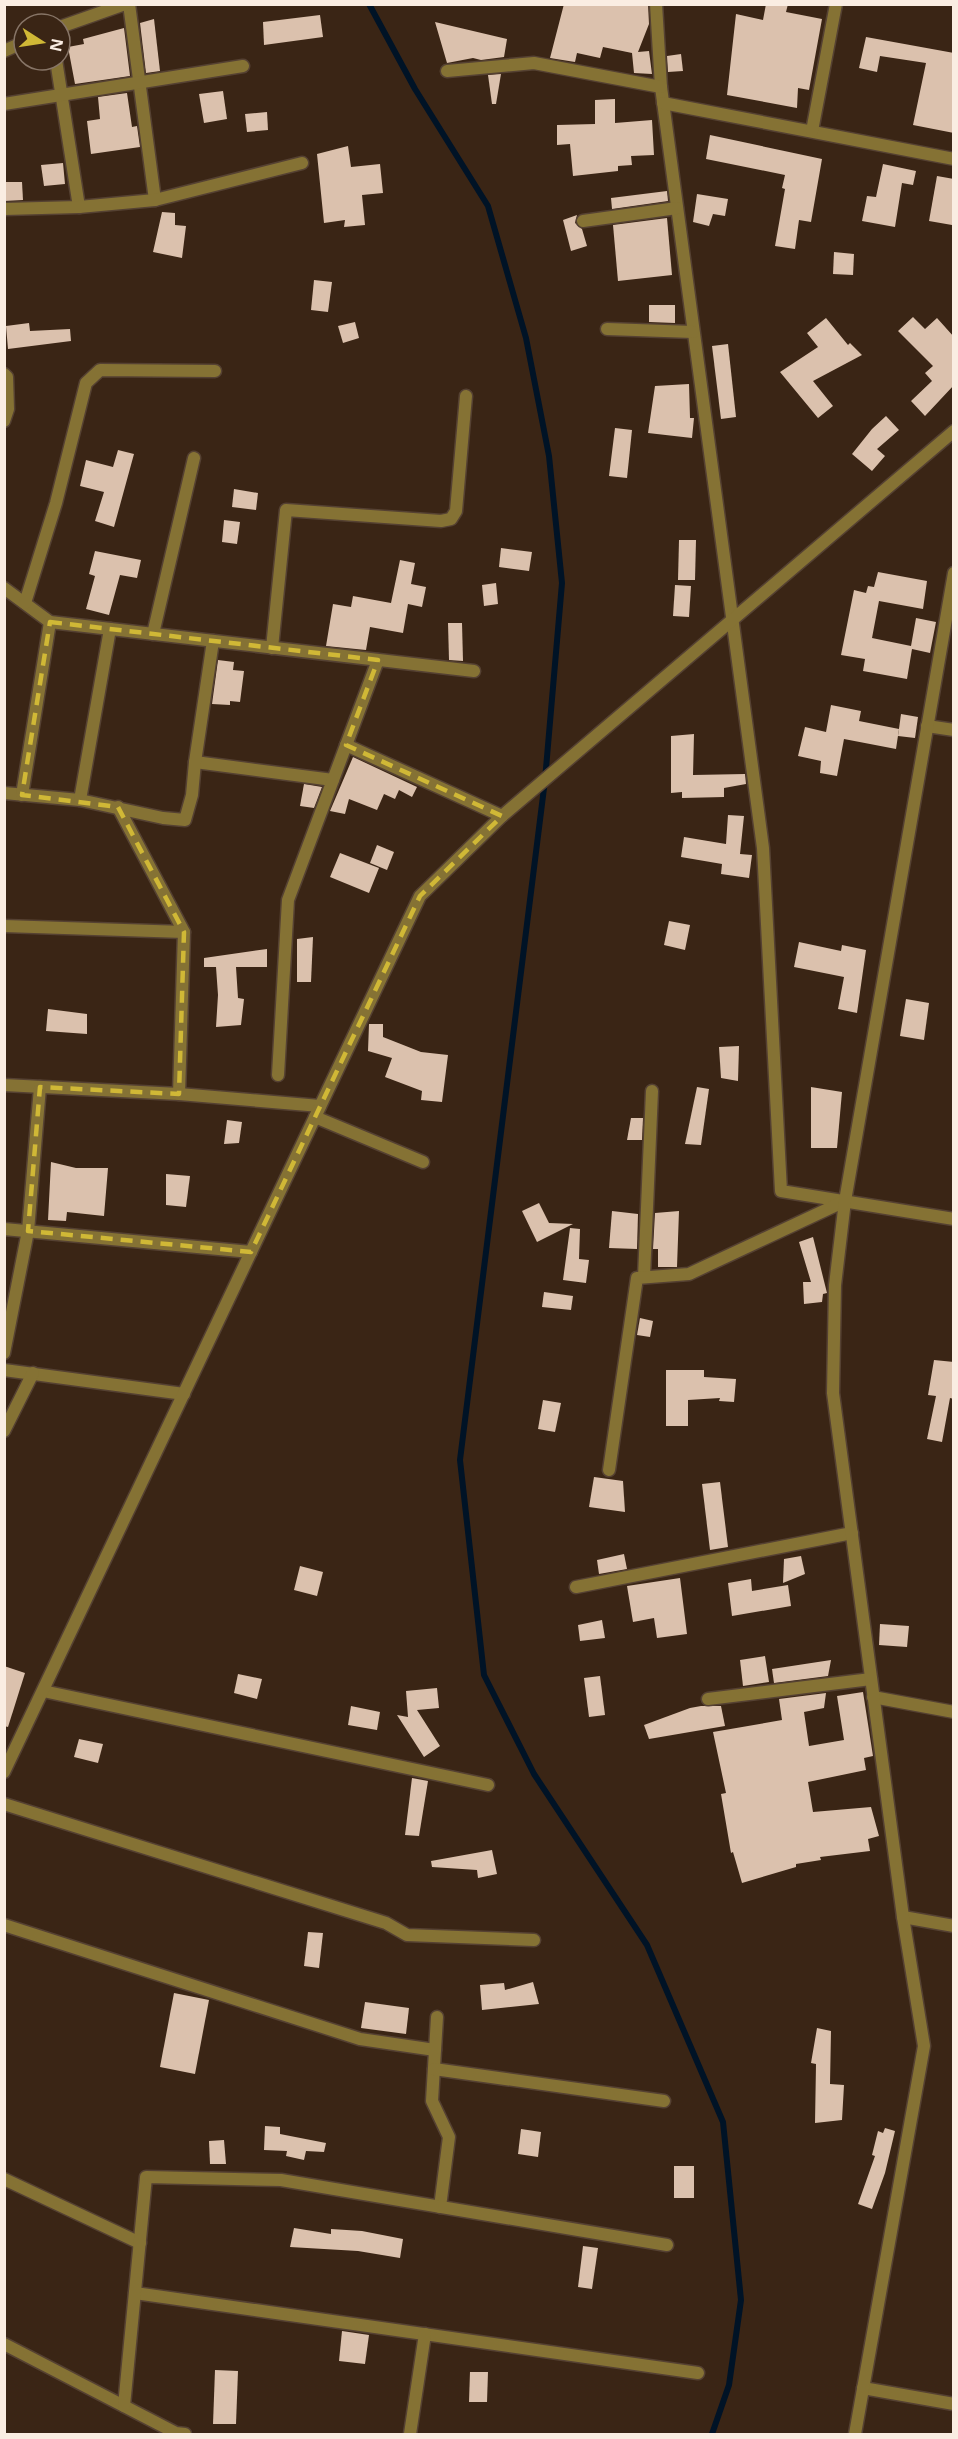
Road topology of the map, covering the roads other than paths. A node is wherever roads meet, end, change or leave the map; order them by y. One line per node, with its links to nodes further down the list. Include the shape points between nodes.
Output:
1 (127, 4): 4 (street); 8 (street)
2 (656, 4): 9 (street)
3 (836, 4): 13 (street)
4 (72, 23)
5 (243, 66): 8 (street)
6 (447, 71): 9 (street, via 534,63)
7 (58, 72): 10 (street)
8 (139, 82): 10 (street); 16 (street)
9 (661, 87): 11 (street)
10 (63, 94): 12 (street); 17 (street)
11 (663, 103): 13 (street); 18 (street)
12 (4, 104)
13 (812, 132): 14 (street)
14 (954, 159)
15 (302, 163): 16 (street)
16 (155, 200): 17 (street)
17 (80, 207): 19 (street)
18 (677, 208): 20 (street); 22 (street)
19 (4, 209)
20 (583, 221)
21 (607, 329): 22 (street)
22 (693, 332): 32 (street)
23 (215, 371): 31 (street, via 100,370 86,383 56,503)
24 (4, 374): 26 (street, via 8,409)
25 (466, 396): 37 (street, via 456,511 451,519 286,510)
26 (4, 421)
27 (954, 431): 32 (street)
28 (194, 458): 35 (street)
29 (954, 573): 40 (street)
30 (4, 588): 31 (street)
31 (25, 603): 33 (street)
32 (732, 621): 49 (street); 59 (street, via 763,848 781,1191)
33 (50, 622): 34 (street); 46 (street)
34 (110, 629): 35 (street); 47 (street)
35 (153, 634): 36 (street)
36 (213, 641): 37 (street); 43 (street)
37 (272, 648): 38 (street)
38 (378, 660): 39 (street); 42 (street)
39 (474, 671)
40 (927, 726): 41 (street); 59 (street)
41 (954, 730)
42 (346, 745): 44 (street); 49 (street)
43 (195, 762): 44 (street); 48 (street, via 185,820)
44 (333, 780): 52 (street, via 288,900)
45 (4, 794): 46 (street)
46 (22, 795): 47 (street)
47 (80, 800): 48 (street)
48 (118, 807): 51 (street)
49 (502, 816): 57 (street, via 420,896)
50 (4, 927): 51 (street)
51 (184, 932): 56 (street)
52 (278, 1075)
53 (4, 1085): 54 (street)
54 (40, 1087): 56 (street); 62 (street)
55 (652, 1090): 64 (street)
56 (179, 1094): 57 (street)
57 (317, 1112): 58 (street); 63 (street)
58 (423, 1162)
59 (844, 1201): 60 (street); 64 (street, via 688,1274); 71 (street, via 835,1285 833,1393)
60 (954, 1219)
61 (4, 1229): 62 (street)
62 (28, 1231): 63 (street); 65 (street)
63 (251, 1252): 68 (street)
64 (644, 1277): 70 (street, via 637,1278)
65 (4, 1353)
66 (4, 1370): 67 (street)
67 (33, 1373): 68 (street); 69 (street)
68 (184, 1394): 74 (street)
69 (4, 1431)
70 (609, 1470)
71 (852, 1533): 72 (street); 73 (street)
72 (576, 1587)
73 (871, 1679): 75 (street); 76 (street)
74 (43, 1691): 78 (street); 79 (street)
75 (873, 1697): 77 (street); 81 (street)
76 (708, 1699)
77 (954, 1712)
78 (4, 1772)
79 (488, 1785)
80 (4, 1803): 84 (street, via 386,1923 407,1935)
81 (903, 1917): 83 (street); 97 (street, via 924,2046)
82 (4, 1926): 86 (street, via 360,2040)
83 (954, 1926)
84 (534, 1940)
85 (437, 2017): 86 (street)
86 (435, 2050): 87 (street)
87 (434, 2069): 88 (street); 90 (street, via 432,2101 449,2137)
88 (664, 2101)
89 (4, 2179): 91 (street)
90 (440, 2207): 91 (street, via 281,2180 146,2177); 92 (street)
91 (140, 2243): 93 (street)
92 (667, 2245)
93 (135, 2293): 94 (street); 99 (street)
94 (425, 2334): 96 (street); 101 (street)
95 (4, 2344): 99 (street)
96 (698, 2373)
97 (863, 2388): 98 (street); 102 (street)
98 (954, 2404)
99 (124, 2406): 100 (street)
100 (184, 2434)
101 (410, 2434)
102 (855, 2434)

